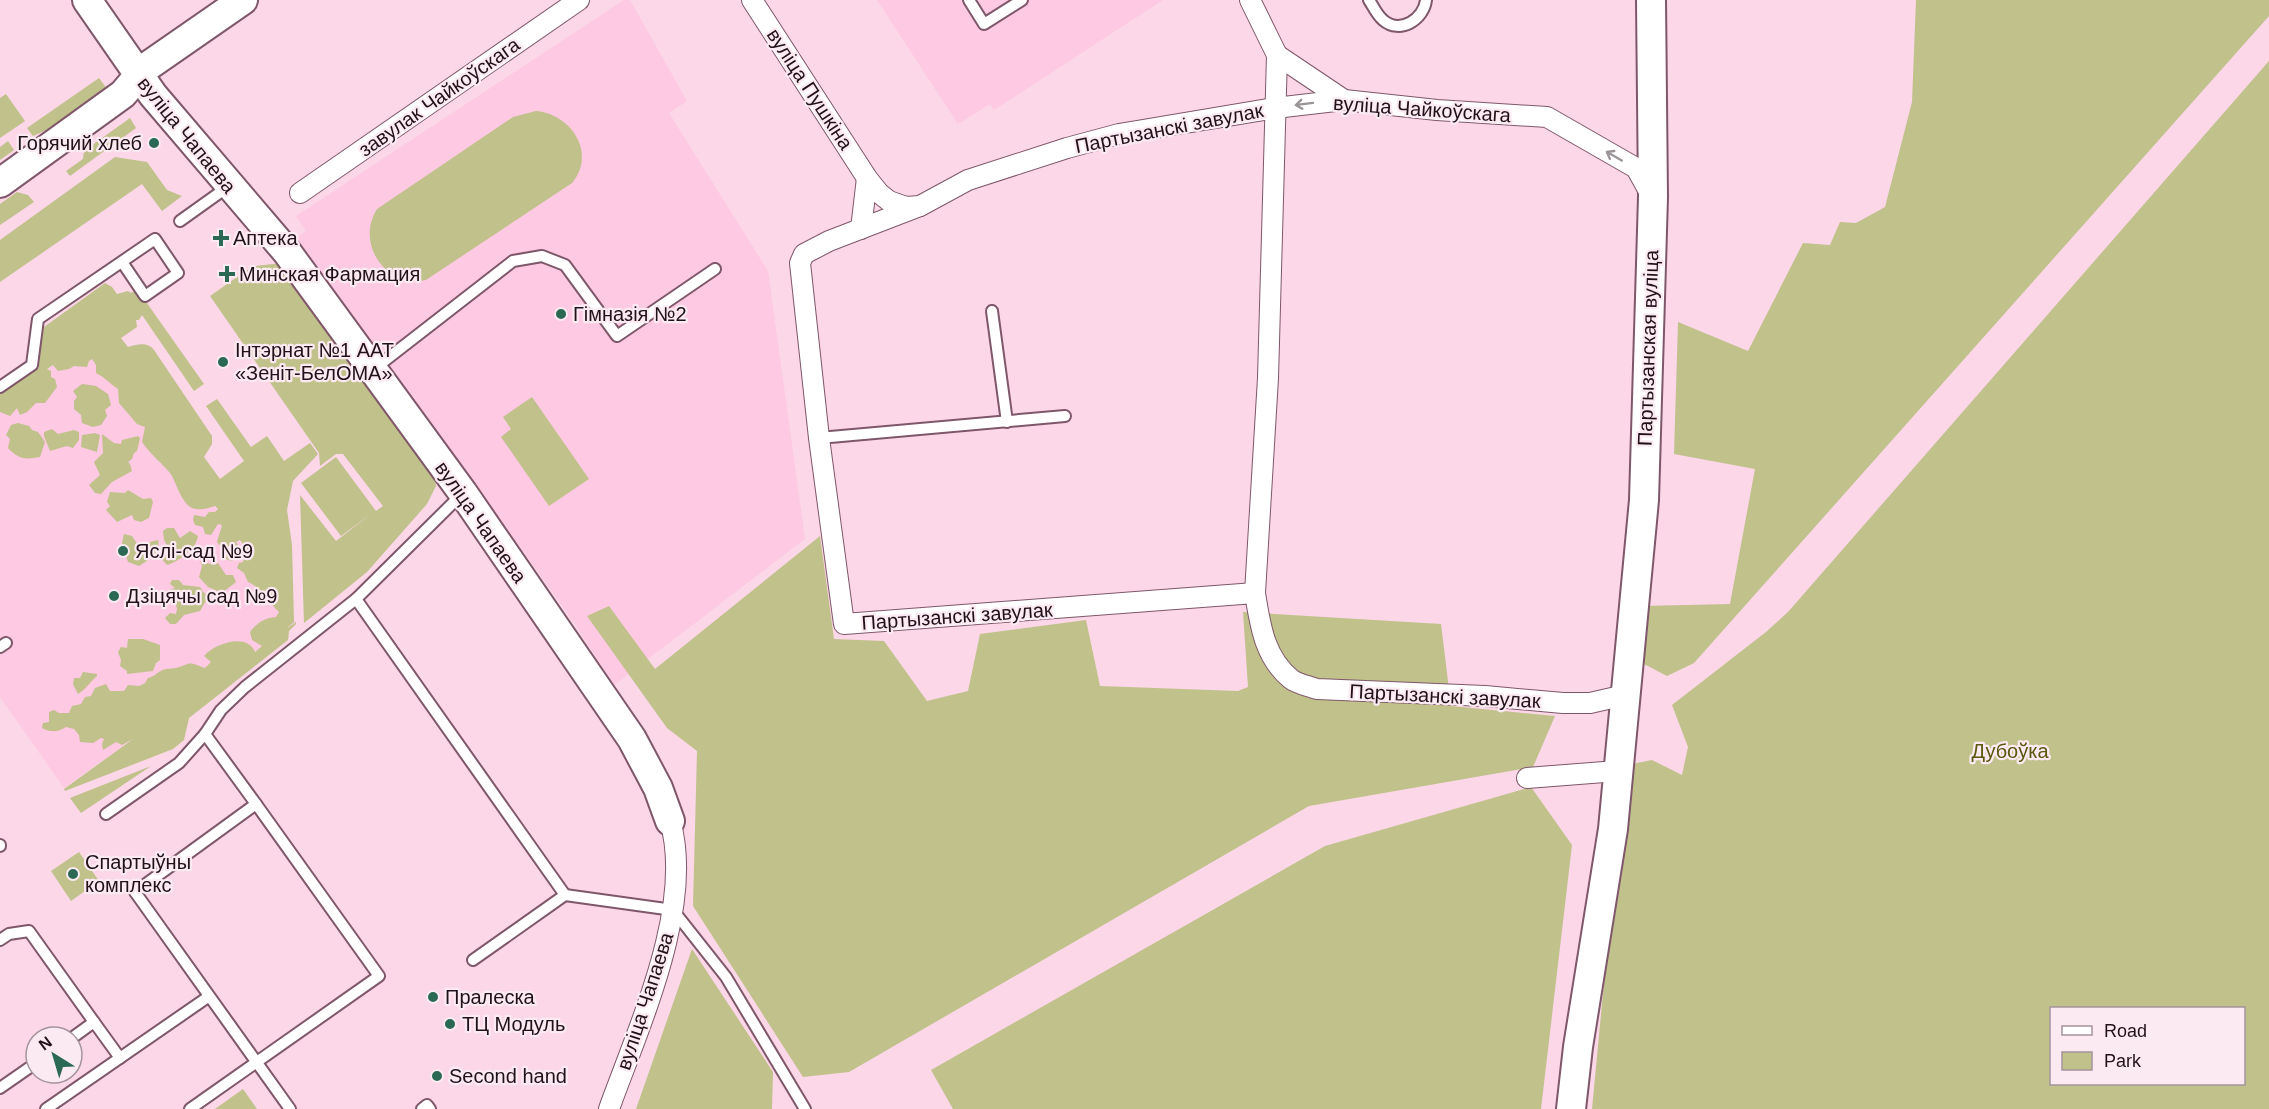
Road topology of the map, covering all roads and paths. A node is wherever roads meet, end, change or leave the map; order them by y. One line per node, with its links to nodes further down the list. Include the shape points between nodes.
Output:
1 (87, 0): 12 (main road, вуліца Чапаева)
2 (243, 0): 12 (main road)
3 (579, 0): 18 (street, завулак Чайкоўскага)
4 (752, 0): 15 (street, вуліца Пушкіна)
5 (969, 0): 6 (lane, via 984,24)
6 (1022, 0)
7 (1250, 0): 11 (street)
8 (1369, 0): 9 (lane, via 1383,20 1393,26 1406,25 1418,18)
9 (1426, 0)
10 (1652, 0): 19 (main road, Партызанская вуліца)
11 (1276, 55): 13 (street); 14 (street)
12 (138, 76): 16 (main road, via 123,94); 17 (main road, вуліца Чапаева)
13 (1344, 100): 14 (street, вуліца Чайкоўскага, one-way to 14); 19 (street, вуліца Чайкоўскага, one-way to 13, via 1636,168 1547,117)
14 (1275, 108): 20 (street, Партызанскі завулак, via 1119,134 1077,145 968,180); 32 (street, Партызанскі завулак, via 1268,378)
15 (867, 178): 20 (street, via 889,201 906,207); 22 (street)
16 (0, 183)
17 (229, 186): 21 (lane); 26 (main road, вуліца Чапаева, via 287,252)
18 (300, 193)
19 (1653, 197): 34 (main road, Партызанская вуліца, via 1644,501)
20 (920, 206): 22 (street, Партызанскі завулак)
21 (180, 221)
22 (861, 229): 30 (street, Партызанскі завулак, via 804,254 800,263)
23 (122, 262): 23 (lane, via 155,239 178,273 145,296); 27 (lane, via 38,319 32,365)
24 (715, 269): 26 (lane, via 617,336 565,265 542,256 513,261)
25 (992, 311): 29 (lane)
26 (373, 370): 31 (main road, вуліца Чапаева)
27 (0, 387)
28 (1065, 416): 29 (lane)
29 (1007, 422): 30 (lane)
30 (819, 438): 32 (street, Партызанскі завулак, via 844,624)
31 (463, 493): 33 (lane); 40 (main road, вуліца Чапаева, via 632,739)
32 (1255, 593): 34 (street, Партызанскі завулак, via 1260,628 1270,656 1292,680 1317,689 1563,703 1590,703)
33 (356, 599): 35 (lane, via 245,687 221,710); 41 (lane)
34 (1624, 695): 36 (main road, Партызанская вуліца)
35 (205, 734): 38 (lane); 39 (lane, via 179,763)
36 (1617, 771): 37 (street); 59 (main road, Партызанская вуліца, via 1613,829)
37 (1527, 778)
38 (256, 804): 45 (lane, via 135,892); 49 (lane, via 379,976)
39 (106, 814)
40 (670, 821): 42 (street, вуліца Чапаева, via 676,866)
41 (565, 895): 42 (lane); 44 (lane)
42 (673, 910): 57 (street, вуліца Чапаева, via 660,964); 58 (lane, via 726,977)
43 (0, 940): 46 (lane, via 9,934 29,931)
44 (473, 960)
45 (208, 997): 48 (lane); 49 (lane)
46 (94, 1022): 47 (lane); 48 (lane)
47 (84, 1029)
48 (120, 1058): 52 (lane)
49 (256, 1062): 53 (lane); 54 (lane)
50 (24, 1071): 51 (lane)
51 (0, 1088)
52 (46, 1109)
53 (190, 1109)
54 (290, 1109)
55 (422, 1109): 56 (lane)
56 (430, 1109)
57 (609, 1109)
58 (805, 1109)
59 (1571, 1109)

